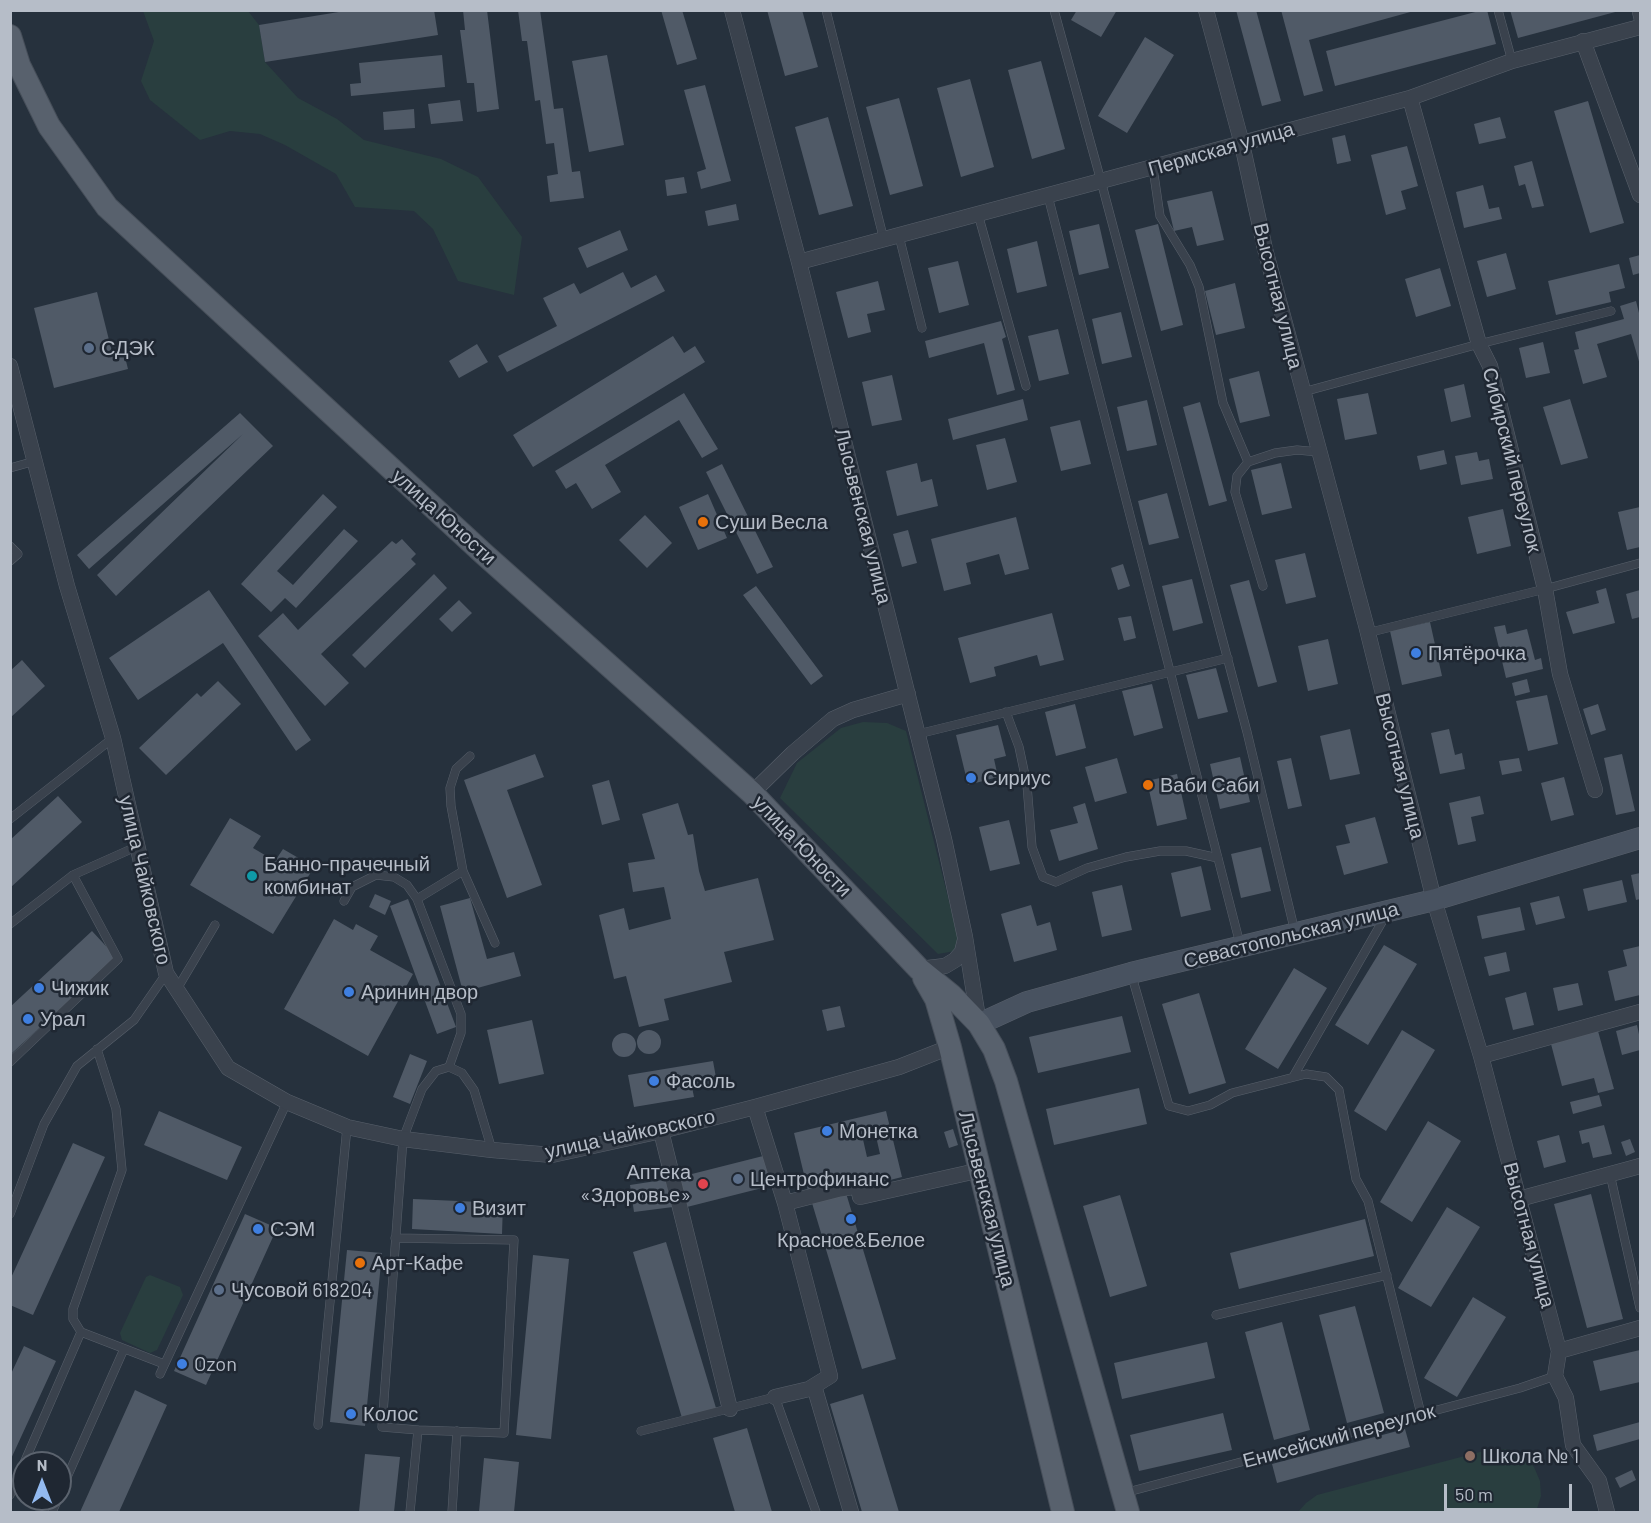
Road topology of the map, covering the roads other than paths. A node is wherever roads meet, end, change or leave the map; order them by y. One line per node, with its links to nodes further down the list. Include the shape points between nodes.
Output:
1 (732, 10): 19 (street, Лысьвенская улица)
2 (826, 10): 18 (lane)
3 (1054, 10): 14 (lane)
4 (1206, 10): 12 (street, Высотная улица)
5 (1498, 10): 10 (lane)
6 (1636, 10): 7 (lane)
7 (1640, 27): 9 (street, Пермская улица)
8 (10, 36): 44 (main road, улица Юности, via 19,65 49,126 107,207 485,555)
9 (1583, 41): 10 (street, Пермская улица); 15 (street)
10 (1512, 61): 11 (street, Пермская улица)
11 (1410, 99): 12 (street, Пермская улица); 22 (street, Сибирский переулок)
12 (1242, 144): 13 (street, Пермская улица); 25 (street, Высотная улица)
13 (1153, 168): 14 (street, Пермская улица); 28 (lane, via 1160,216 1199,286 1223,403)
14 (1101, 182): 16 (street, Пермская улица); 36 (lane)
15 (1641, 195)
16 (1048, 196): 17 (street, Пермская улица); 37 (lane)
17 (978, 214): 18 (street, Пермская улица); 24 (lane)
18 (891, 238): 19 (street, Пермская улица); 21 (lane)
19 (799, 262): 38 (street, Лысьвенская улица)
20 (1611, 311): 22 (lane)
21 (921, 328)
22 (1479, 344): 25 (lane); 34 (street, Сибирский переулок, via 1490,366)
23 (10, 366): 27 (street, улица Чайковского)
24 (1026, 386)
25 (1303, 392): 26 (street, Высотная улица)
26 (1319, 452): 28 (lane, via 1275,453); 35 (street, Высотная улица)
27 (35, 461): 29 (lane); 41 (street, улица Чайковского)
28 (1248, 462): 33 (lane, via 1237,476 1235,492)
29 (10, 468)
30 (10, 546): 31 (lane, via 18,554)
31 (10, 561)
32 (1641, 563): 34 (lane)
33 (1263, 585)
34 (1545, 589): 35 (lane); 43 (street, Сибирский переулок, via 1560,674)
35 (1367, 633): 52 (street, Высотная улица)
36 (1228, 658): 37 (lane); 57 (lane)
37 (1170, 672): 39 (lane); 48 (lane)
38 (908, 694): 40 (street, Лысьвенская улица); 44 (street, via 833,719)
39 (1006, 712): 40 (lane); 48 (lane, via 1019,747 1027,785 1032,848 1043,878 1056,882 1087,868 1160,850)
40 (918, 734): 58 (street, Лысьвенская улица)
41 (113, 738): 45 (lane); 47 (street, улица Чайковского)
42 (470, 756): 49 (lane, via 456,769 450,788)
43 (1595, 790)
44 (752, 793): 61 (main road, улица Юности)
45 (10, 819)
46 (1641, 838): 52 (street, Севастопольская улица)
47 (138, 846): 50 (lane); 62 (street, улица Чайковского)
48 (1218, 858): 60 (lane)
49 (463, 871): 51 (lane); 59 (lane)
50 (73, 875): 55 (lane); 70 (lane, via 118,959)
51 (417, 899): 53 (lane, via 401,881 376,875 352,887); 71 (lane, via 461,1014 461,1033)
52 (1434, 900): 54 (street, Севастопольская улица); 69 (street, Высотная улица)
53 (344, 901)
54 (1388, 911): 57 (street, Севастопольская улица); 72 (lane)
55 (10, 924)
56 (215, 925): 64 (lane)
57 (1296, 933): 60 (street, Севастопольская улица)
58 (965, 938): 61 (street, via 962,952 955,960 945,966); 66 (street, Лысьвенская улица)
59 (495, 943)
60 (1241, 946): 63 (street, Севастопольская улица)
61 (919, 969): 66 (main road, Лысьвенская улица); 67 (main road, Лысьвенская улица, via 936,999)
62 (166, 973): 64 (street, улица Чайковского); 68 (lane, via 134,1020)
63 (1131, 974): 66 (street, Севастопольская улица, via 1027,1002); 72 (lane, via 1169,1106 1188,1111)
64 (176, 991): 73 (street, улица Чайковского, via 228,1068)
65 (1641, 1012): 69 (street)
66 (979, 1024): 67 (main road, Севастопольская улица); 106 (main road, Лысьвенская улица, via 1006,1081)
67 (950, 1047): 74 (street, улица Чайковского, via 899,1067); 80 (main road, Лысьвенская улица)
68 (98, 1049): 84 (lane, via 77,1066 44,1124); 90 (lane, via 116,1109 122,1170 73,1309 73,1319)
69 (1481, 1056): 82 (street, Высотная улица)
70 (10, 1062)
71 (449, 1067): 77 (lane, via 436,1071 422,1089); 78 (lane, via 462,1073 474,1090)
72 (1293, 1077): 86 (lane, via 1326,1077 1339,1090 1356,1179 1368,1201)
73 (287, 1102): 75 (street, улица Чайковского); 93 (lane)
74 (755, 1107): 76 (street, улица Чайковского); 83 (street)
75 (347, 1127): 77 (street, улица Чайковского); 100 (lane)
76 (661, 1131): 78 (street, улица Чайковского, via 552,1155); 98 (street)
77 (403, 1139): 78 (street, улица Чайковского); 85 (lane)
78 (492, 1150)
79 (1641, 1166): 81 (street)
80 (981, 1170): 83 (street, via 860,1197 858,1186); 111 (main road, Лысьвенская улица)
81 (1610, 1174): 82 (street); 87 (lane)
82 (1519, 1198): 92 (street, Высотная улица)
83 (785, 1203): 96 (street, via 830,1376)
84 (10, 1214)
85 (395, 1238): 101 (lane, via 382,1427); 102 (lane, via 514,1240 504,1433)
86 (1387, 1275): 88 (lane); 99 (lane)
87 (1641, 1308)
88 (1216, 1315)
89 (1641, 1328): 92 (street)
90 (81, 1332): 91 (lane); 104 (lane)
91 (124, 1349): 93 (lane); 105 (lane)
92 (1559, 1352): 95 (street, Высотная улица)
93 (165, 1364): 94 (lane)
94 (160, 1374)
95 (1555, 1376): 99 (lane, Енисейский переулок); 112 (street, via 1566,1398 1574,1445 1599,1480)
96 (814, 1386): 97 (street); 110 (street)
97 (775, 1397): 98 (lane); 109 (lane)
98 (730, 1409): 103 (lane)
99 (1421, 1414): 106 (lane, Енисейский переулок)
100 (318, 1425)
101 (418, 1430): 102 (lane); 107 (lane)
102 (457, 1431): 108 (lane)
103 (641, 1431)
104 (29, 1451)
105 (72, 1466)
106 (1125, 1503)
107 (410, 1512)
108 (452, 1512)
109 (816, 1512)
110 (852, 1512)
111 (1063, 1512)
112 (1607, 1512)

